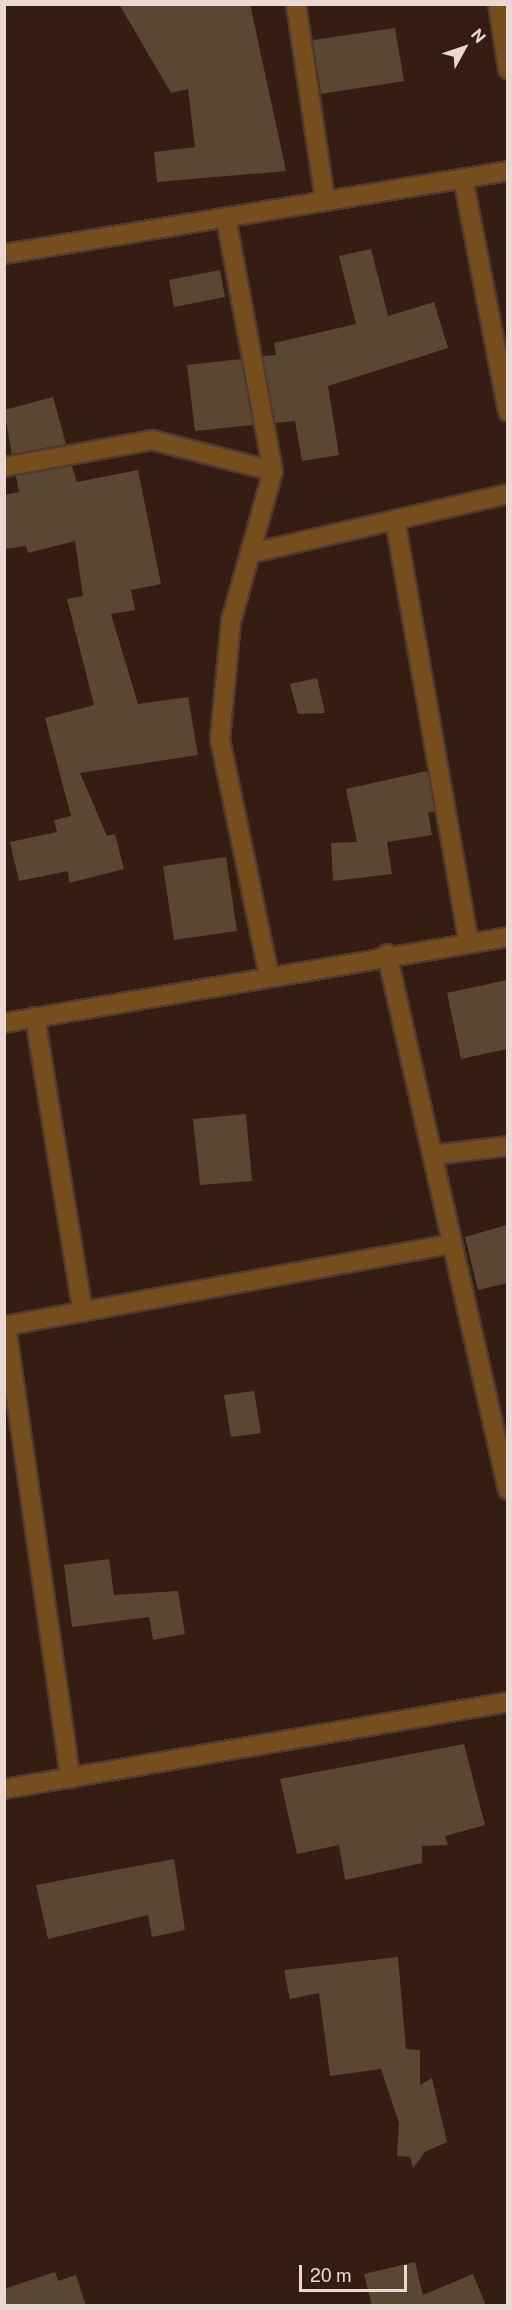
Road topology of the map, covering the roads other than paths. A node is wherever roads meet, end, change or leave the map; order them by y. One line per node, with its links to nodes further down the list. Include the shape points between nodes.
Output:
1 (296, 4): 6 (street)
2 (498, 4): 3 (street)
3 (507, 69)
4 (507, 171): 5 (street)
5 (463, 178): 6 (street); 9 (street)
6 (325, 201): 7 (street)
7 (226, 218): 8 (street); 11 (street)
8 (4, 254)
9 (507, 411)
10 (4, 467): 11 (street, via 153,440)
11 (273, 471): 14 (street)
12 (507, 494): 13 (street)
13 (395, 520): 14 (street); 16 (street)
14 (252, 552): 18 (street, via 231,621 220,739)
15 (507, 937): 16 (street)
16 (469, 943): 17 (street)
17 (387, 954): 18 (street); 22 (street)
18 (269, 975): 19 (street)
19 (35, 1017): 20 (street); 24 (street)
20 (4, 1023)
21 (507, 1146): 22 (street)
22 (433, 1155): 23 (street)
23 (452, 1244): 24 (street); 26 (street)
24 (82, 1312): 25 (street)
25 (5, 1326): 28 (street)
26 (507, 1490)
27 (507, 1702): 28 (street)
28 (70, 1778): 29 (street)
29 (4, 1789)

